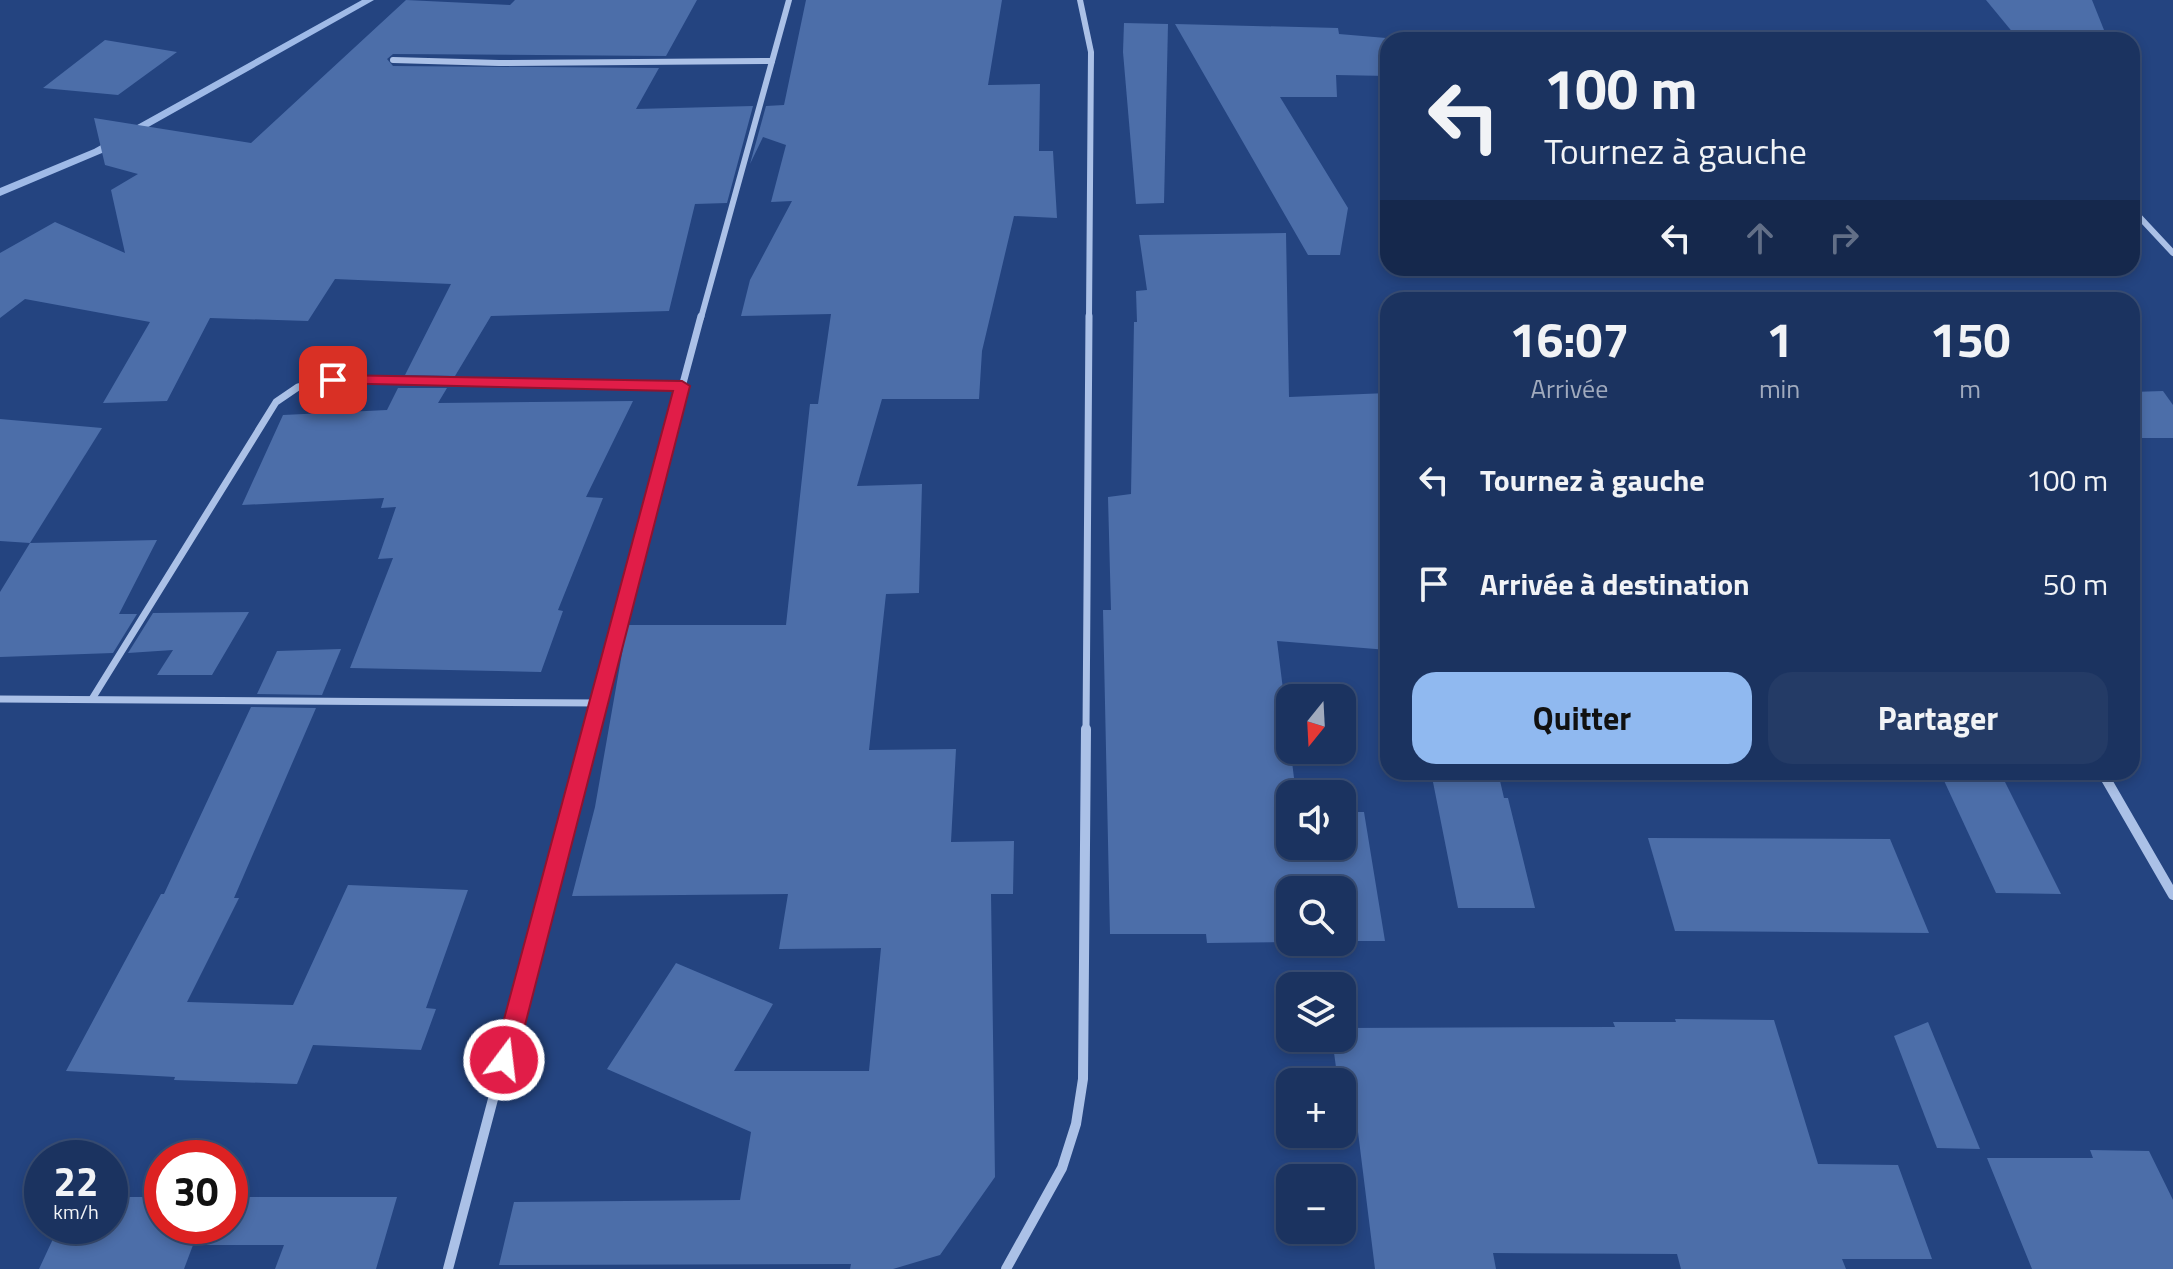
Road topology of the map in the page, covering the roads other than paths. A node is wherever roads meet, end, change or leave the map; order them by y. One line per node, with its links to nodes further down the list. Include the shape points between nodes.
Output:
1 (789, 0): 4 (street)
2 (1080, 0): 14 (street, via 1091,52 1083,1079 1062,1168)
3 (393, 60): 4 (street)
4 (772, 61): 7 (street)
5 (2140, 218): 6 (street)
6 (2173, 253)
7 (682, 386): 9 (street, via 333,380 298,387 276,402); 10 (street)
8 (0, 699): 9 (street)
9 (92, 699): 10 (street)
10 (600, 703): 13 (street)
11 (2107, 780): 12 (street)
12 (2173, 895)
13 (448, 1269)
14 (1006, 1269)

